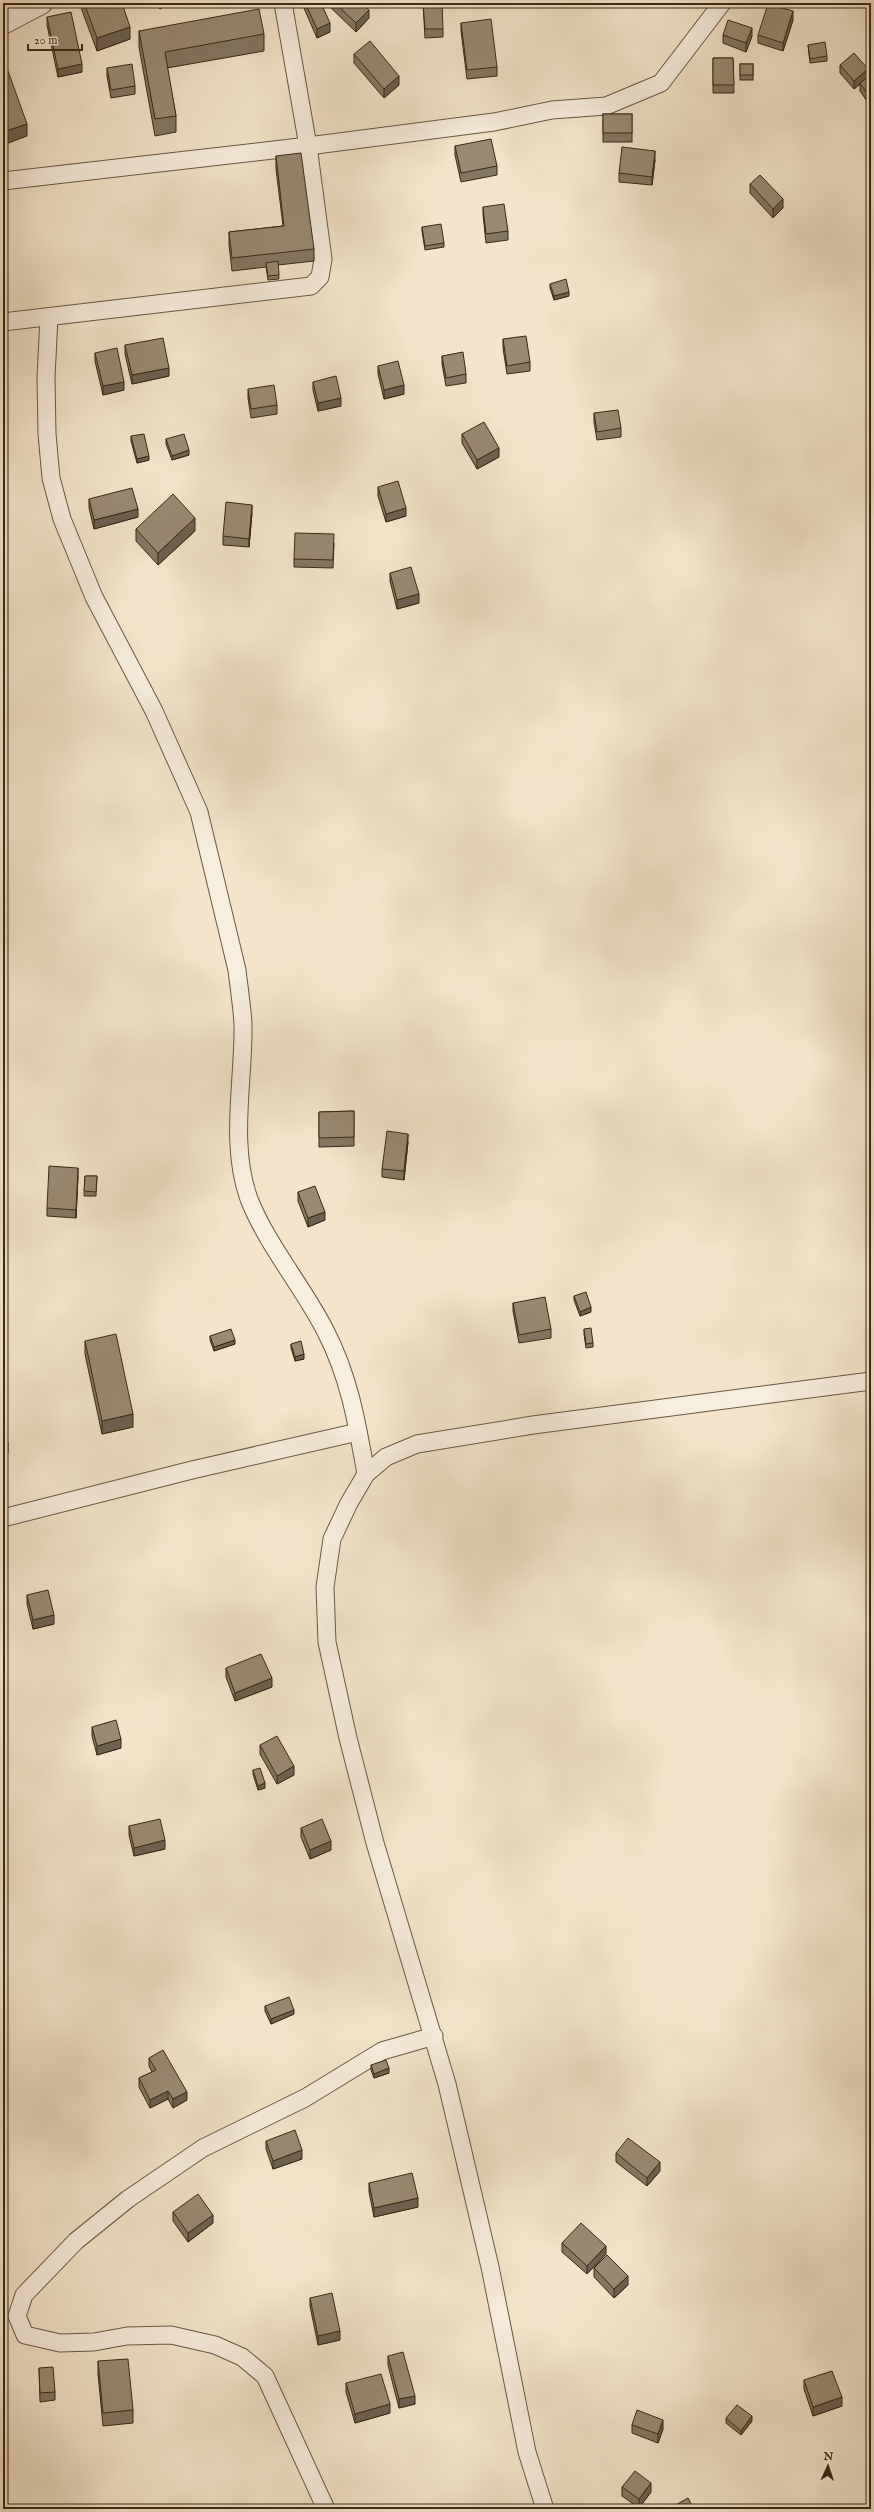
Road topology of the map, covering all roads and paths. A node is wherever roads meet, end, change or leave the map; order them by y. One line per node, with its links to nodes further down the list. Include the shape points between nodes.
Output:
1 (41, 3): 4 (street)
2 (284, 3): 5 (street)
3 (722, 3): 5 (street, via 662,83 606,106 552,110 494,122)
4 (3, 23)
5 (308, 146): 6 (street); 7 (street, via 323,259 320,277 311,286)
6 (3, 181)
7 (49, 317): 8 (street); 10 (street, via 47,434 51,478 62,519 94,597 154,712 199,812 235,962 243,1024 240,1136 242,1168 249,1198 326,1331 353,1399)
8 (3, 322)
9 (871, 1381): 11 (street, via 457,1436 417,1444 386,1458)
10 (358, 1432): 11 (street); 12 (street, via 192,1470)
11 (366, 1474): 13 (street, via 332,1539 325,1587 327,1642 375,1843)
12 (3, 1518)
13 (434, 2036): 14 (street, via 382,2051 305,2098 203,2148 128,2198 76,2241 24,2295 17,2316 25,2335 60,2343 94,2342 126,2336 171,2335 215,2345 242,2357 265,2376); 15 (street, via 490,2267 527,2452)
14 (326, 2509)
15 (545, 2509)

